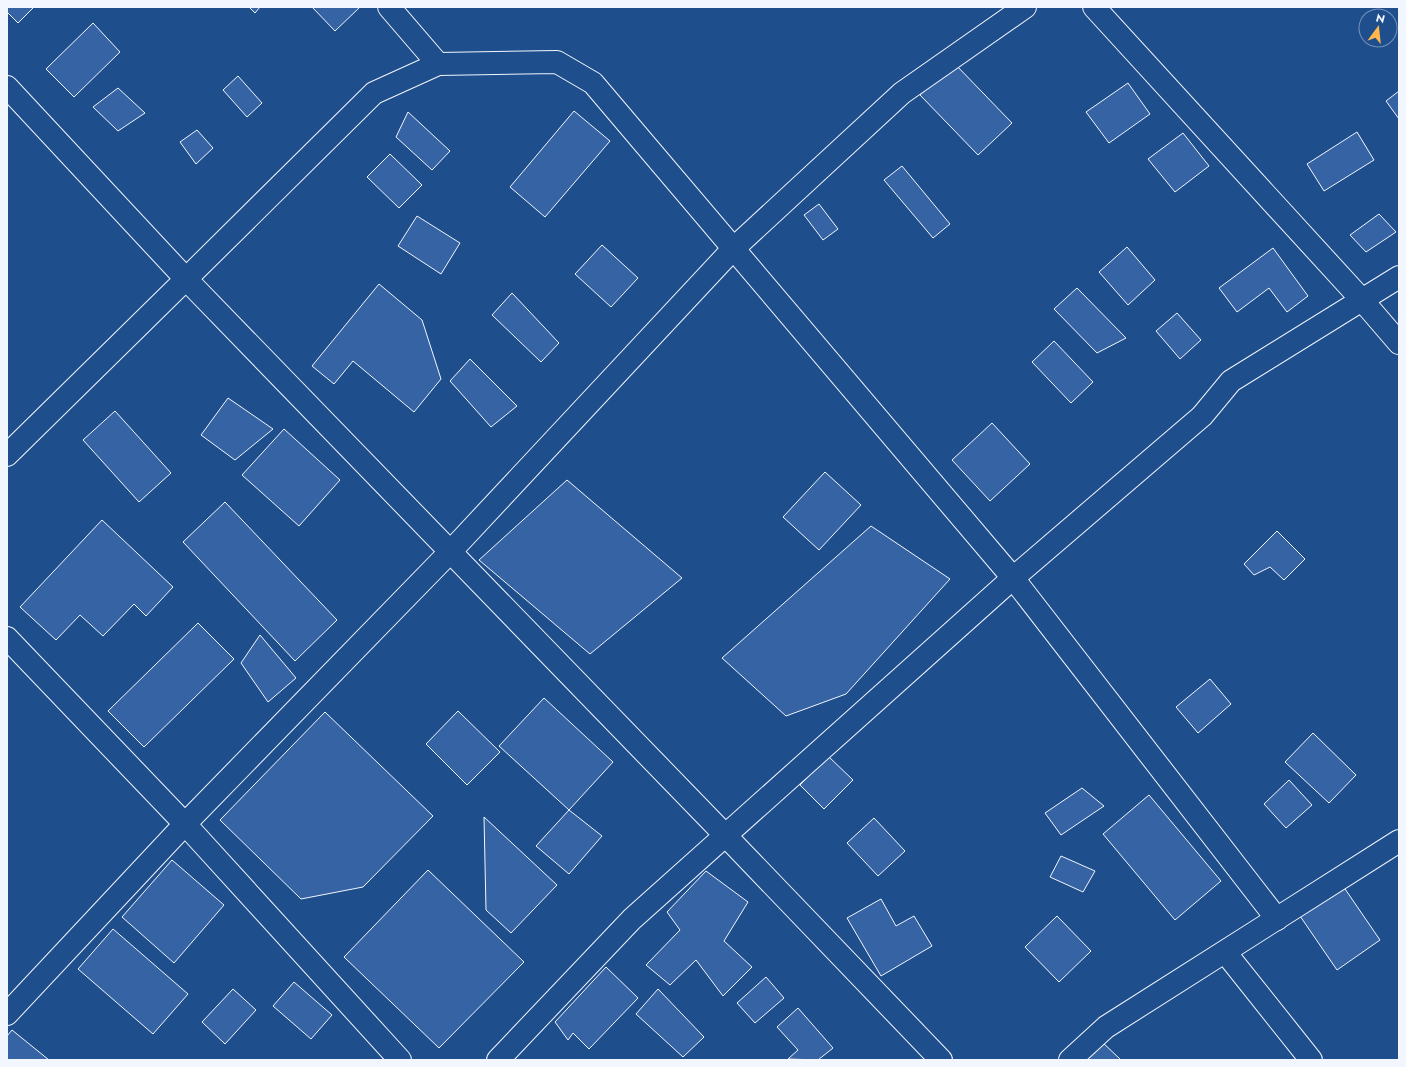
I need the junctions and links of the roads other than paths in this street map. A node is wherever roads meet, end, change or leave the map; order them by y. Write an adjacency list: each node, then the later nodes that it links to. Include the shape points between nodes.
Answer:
1 (389, 7): 4 (street)
2 (1024, 7): 6 (street, via 902,93)
3 (1094, 7): 9 (street)
4 (438, 64): 6 (street, via 557,62 593,83); 8 (street, via 374,93)
5 (7, 87): 8 (street)
6 (733, 249): 12 (street); 13 (street)
7 (1399, 277): 9 (street)
8 (186, 279): 11 (street); 12 (street)
9 (1362, 300): 10 (street); 13 (street, via 1231,381 1202,416)
10 (1399, 343)
11 (7, 455)
12 (451, 551): 15 (street); 16 (street)
13 (1013, 578): 16 (street); 18 (street)
14 (7, 638): 15 (street)
15 (184, 824): 20 (street); 21 (street)
16 (726, 836): 22 (street, via 632,920); 23 (street)
17 (1399, 841): 18 (street)
18 (1277, 919): 19 (street)
19 (1225, 952): 24 (street, via 1106,1027); 25 (street)
20 (7, 1014)
21 (400, 1060)
22 (498, 1060)
23 (941, 1060)
24 (1070, 1060)
25 (1311, 1060)

